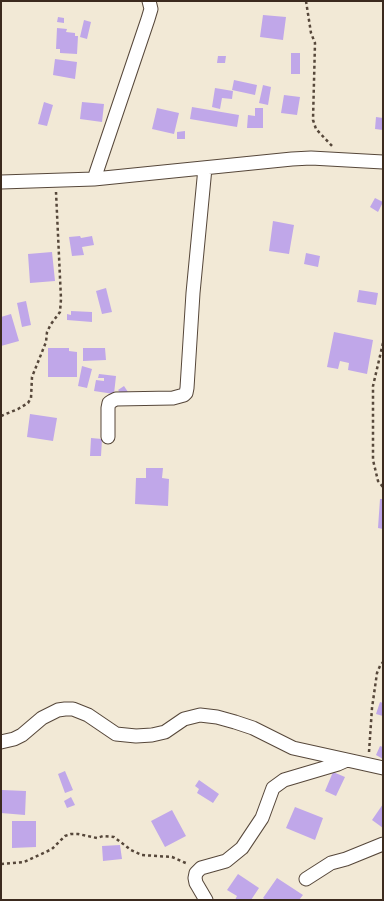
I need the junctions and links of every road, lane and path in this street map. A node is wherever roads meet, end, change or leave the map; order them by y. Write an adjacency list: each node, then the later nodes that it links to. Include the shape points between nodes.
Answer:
1 (149, 1): 6 (street, via 148,19)
2 (306, 1): 3 (path, via 315,43 313,120 316,129)
3 (346, 160): 4 (street); 5 (street, via 292,159)
4 (383, 162)
5 (205, 168): 6 (street); 11 (street, via 193,293 188,388 184,395 173,398 112,401 108,408)
6 (94, 179): 7 (street)
7 (56, 180): 8 (street); 10 (path, via 60,312 47,332 46,342 32,377 31,398 28,404)
8 (1, 182)
9 (383, 343): 12 (path, via 373,386 373,453 378,481)
10 (1, 416)
11 (108, 437)
12 (383, 487)
13 (383, 662): 16 (path, via 377,673)
14 (1, 742): 15 (street, via 22,735 42,718 65,709 88,715 116,734 136,736 165,732 184,719 200,715 217,717 253,728 293,748)
15 (347, 760): 16 (street); 20 (street, via 278,784 273,788 262,818 242,848 226,861)
16 (368, 764): 17 (street)
17 (383, 768)
18 (383, 844): 21 (street, via 331,863)
19 (1, 864): 20 (path, via 24,862 52,849 66,836 78,834 97,838 114,837 142,855 172,857)
20 (201, 868): 22 (street, via 195,878)
21 (306, 879)
22 (206, 900)

